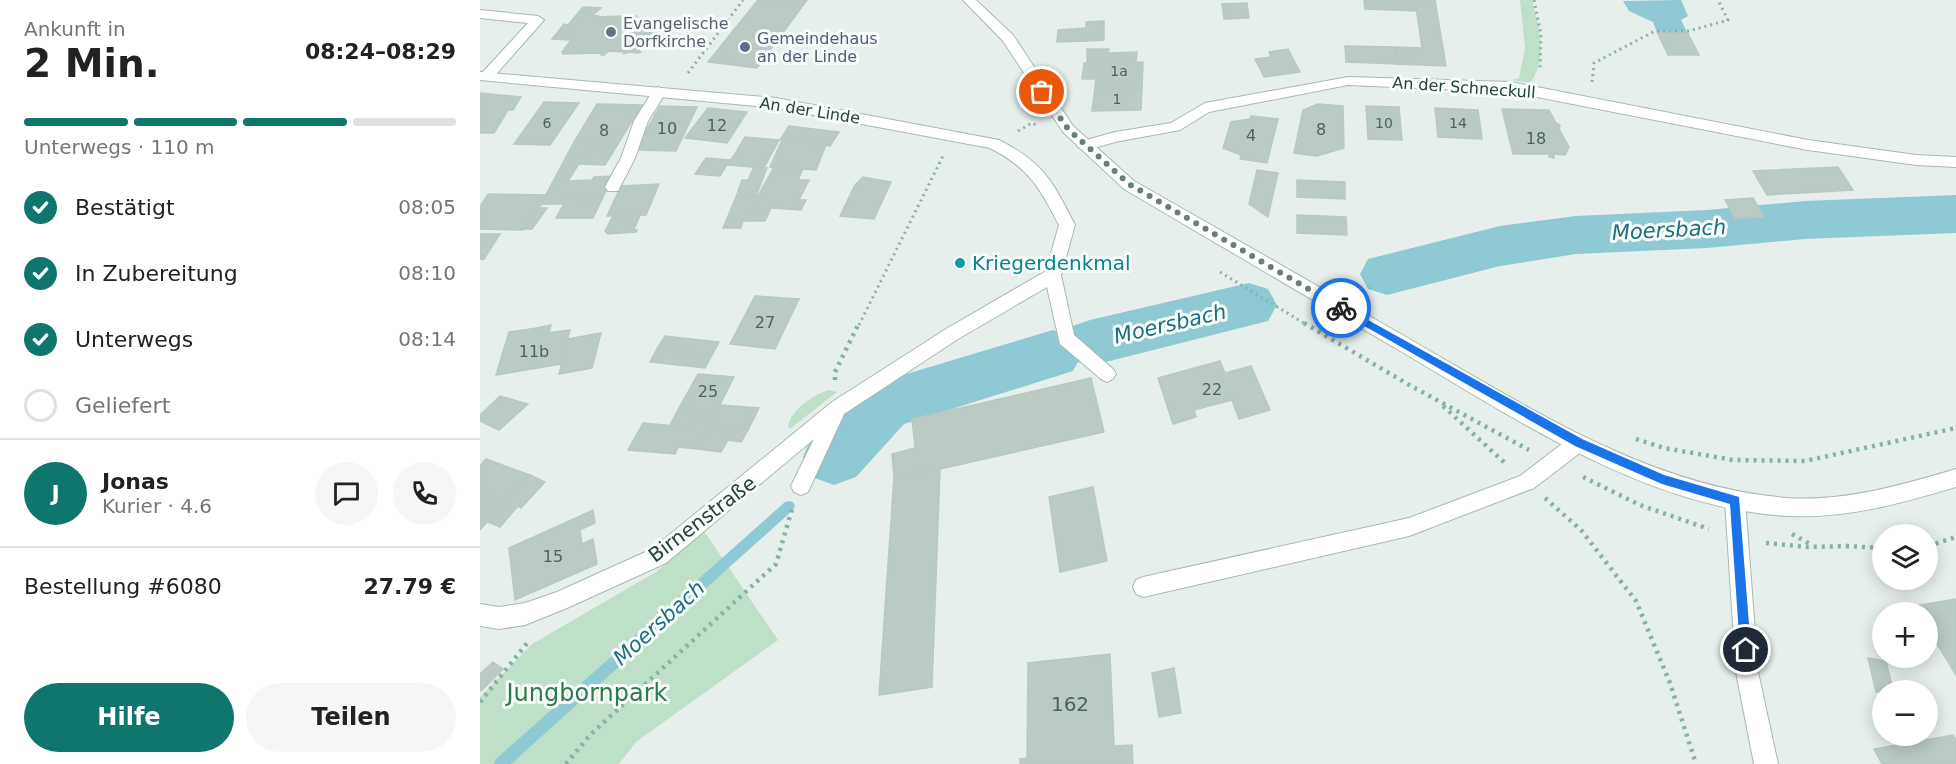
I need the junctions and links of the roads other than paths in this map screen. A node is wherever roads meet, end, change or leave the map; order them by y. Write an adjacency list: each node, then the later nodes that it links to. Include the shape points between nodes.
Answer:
1 (969, 0): 5 (street, via 1008,38 1068,129)
2 (480, 14): 3 (street, via 538,20)
3 (483, 77): 4 (street, An der Linde)
4 (666, 92): 7 (street, via 641,121); 8 (street, An der Linde, via 776,103 994,144 1019,156 1041,176 1067,225)
5 (1084, 146): 6 (street, An der Schneckull, via 1175,127 1205,108 1348,81 1511,87 1808,145); 11 (street, via 1129,184)
6 (1956, 162)
7 (613, 187)
8 (1053, 275): 9 (street, via 1066,339); 10 (street, Birnenstraße)
9 (1107, 374)
10 (838, 408): 13 (street); 16 (street, Birnenstraße, via 659,556 525,614 499,618)
11 (1578, 443): 14 (street, via 1662,480); 15 (street, via 1527,482 1409,527)
12 (1956, 478): 14 (street, via 1900,495 1842,505 1788,507)
13 (801, 486)
14 (1735, 500): 17 (street, via 1747,672)
15 (1143, 587)
16 (480, 615)
17 (1766, 764)

